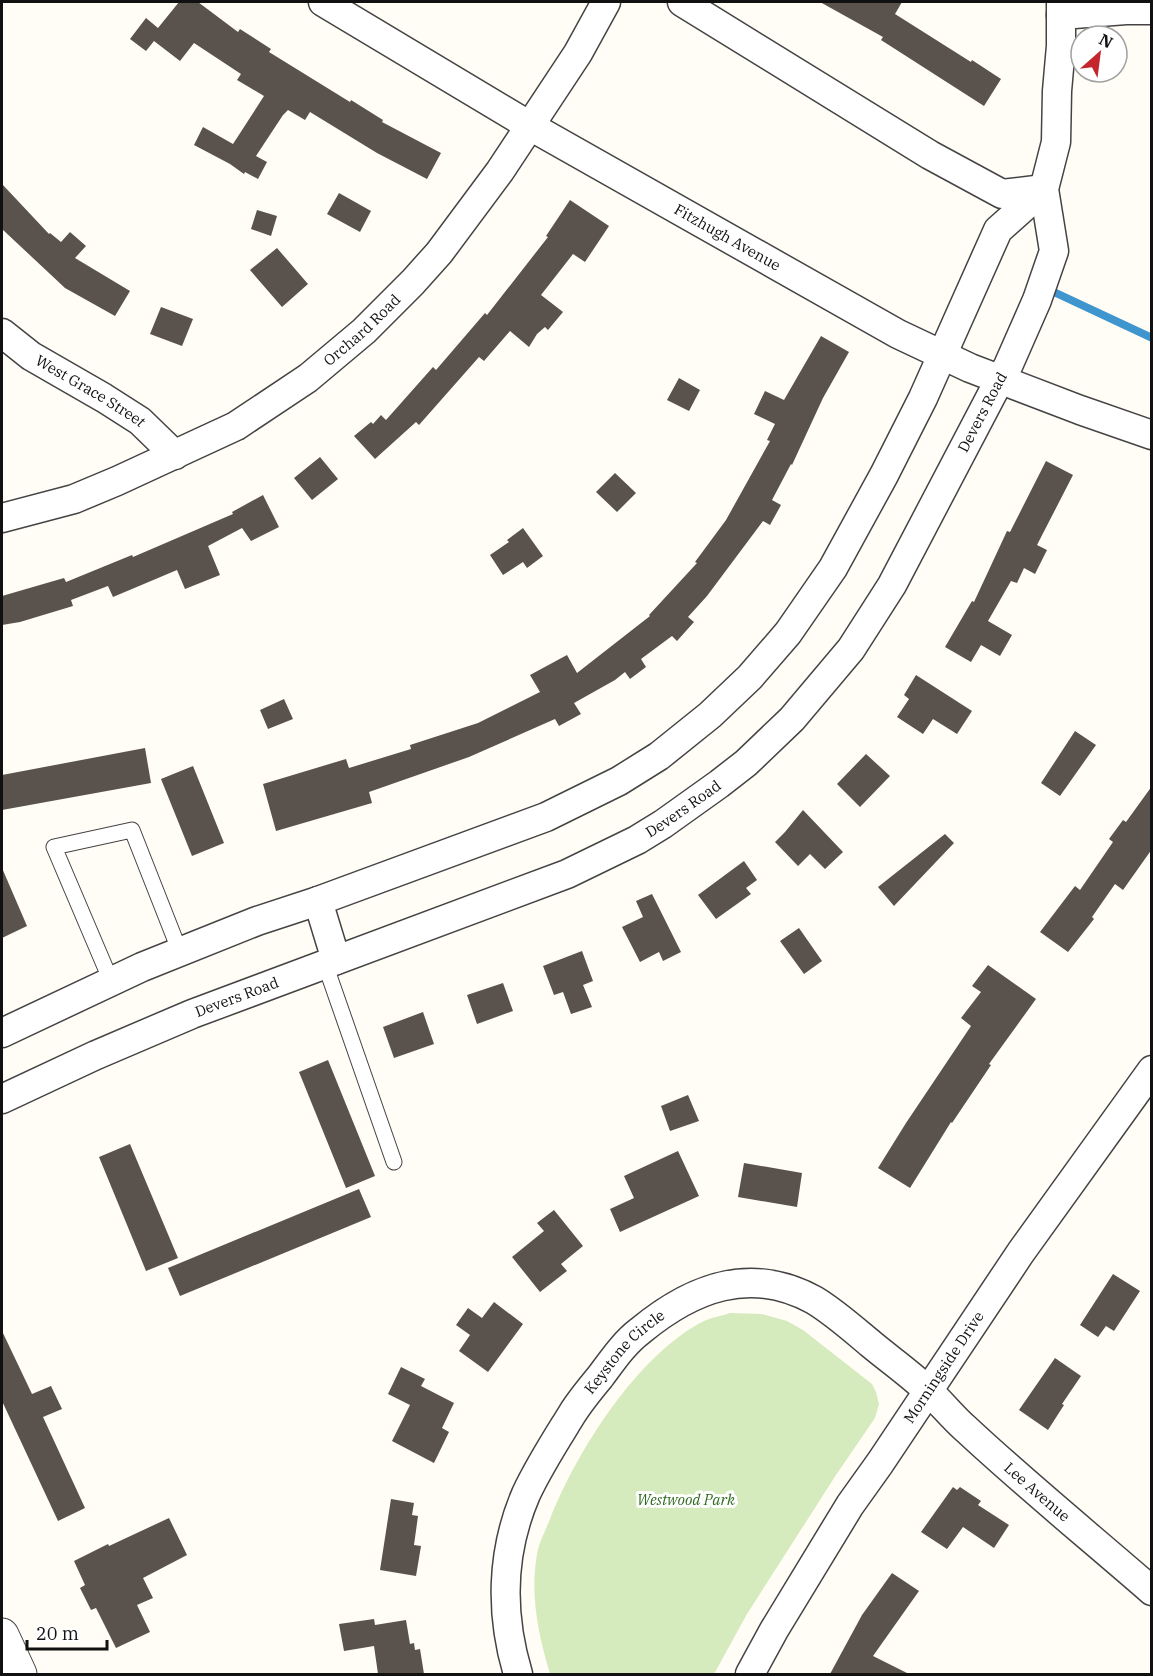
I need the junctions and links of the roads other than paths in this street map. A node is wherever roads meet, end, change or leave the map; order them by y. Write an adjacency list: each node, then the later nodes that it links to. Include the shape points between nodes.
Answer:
1 (323, 2): 6 (street, Fitzhugh Avenue)
2 (606, 2): 6 (street, Orchard Road)
3 (682, 2): 7 (street, via 930,155 1002,194)
4 (1061, 8): 5 (street); 7 (street, Devers Road, via 1056,142)
5 (1152, 10)
6 (530, 126): 9 (street, Fitzhugh Avenue, via 898,334); 12 (street, Orchard Road, via 439,253 364,331 308,378 236,426)
7 (1044, 189): 9 (street, via 998,230); 10 (street, Devers Road, via 1054,251)
8 (2, 333): 12 (street, West Grace Street, via 31,356 140,421)
9 (942, 355): 10 (street, Fitzhugh Avenue); 14 (street, via 833,568 788,633 710,715 659,756 619,781 546,817)
10 (1000, 380): 11 (street, Fitzhugh Avenue); 16 (street, Devers Road, via 892,585 851,649 792,719 746,763 663,824 587,864)
11 (1152, 435)
12 (175, 455): 13 (street, Orchard Road, via 74,499)
13 (2, 518)
14 (318, 901): 15 (street); 16 (street)
15 (180, 952): 17 (street); 17 (lane, via 132,830 54,847)
16 (330, 962): 20 (street, Devers Road, via 192,1014); 21 (lane)
17 (111, 981): 18 (street)
18 (2, 1033)
19 (1152, 1070): 22 (street, Morningside Drive)
20 (2, 1099)
21 (394, 1162)
22 (928, 1390): 23 (street, Lee Avenue, via 964,1428); 26 (street, Keystone Circle, via 839,1317 789,1289 756,1283 722,1285 681,1301 638,1332 622,1349 578,1405 526,1495 507,1559 505,1590 508,1631); 27 (street, Morningside Drive, via 849,1505)
23 (1152, 1591)
24 (2, 1635): 25 (street)
25 (20, 1674)
26 (518, 1674)
27 (750, 1674)

